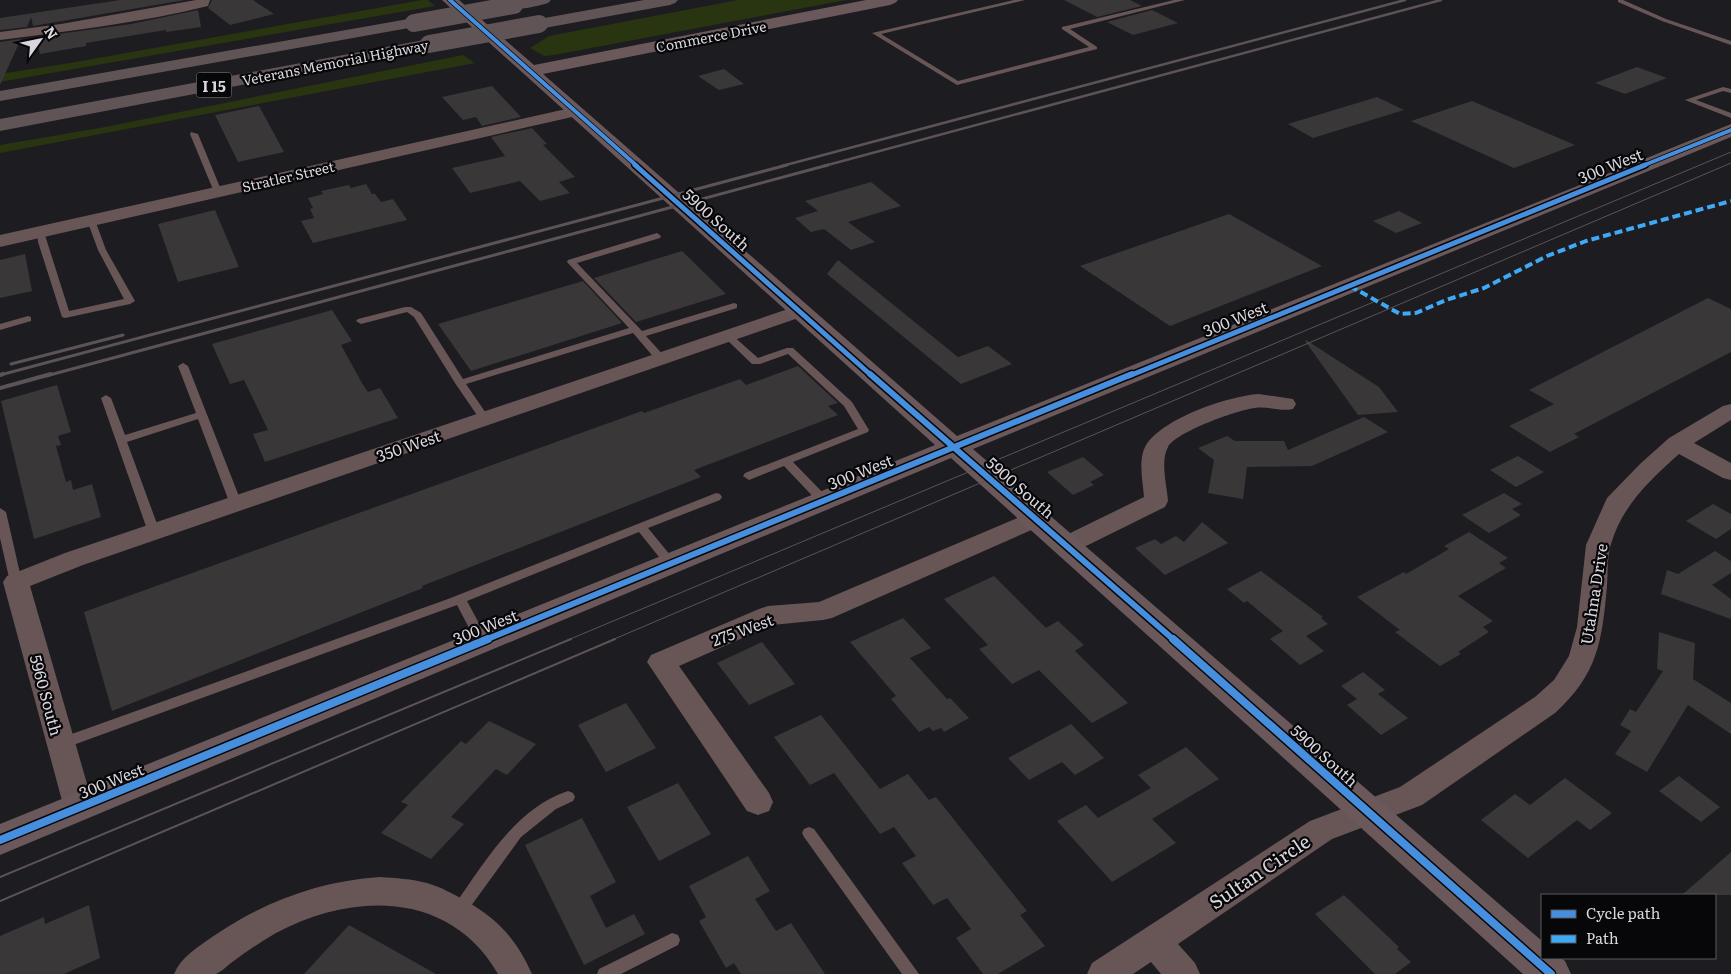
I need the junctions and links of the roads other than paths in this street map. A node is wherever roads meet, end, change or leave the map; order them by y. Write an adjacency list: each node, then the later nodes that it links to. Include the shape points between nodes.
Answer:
1 (450, 0): 11 (street, 5900 South)
2 (542, 0): 13 (highway, Veterans Memorial Highway / I 15, bridge)
3 (670, 0): 16 (highway, Veterans Memorial Highway / I 15, bridge)
4 (890, 0): 11 (street, Commerce Drive)
5 (1022, 0): 6 (lane, via 875,33 957,83 1095,48 1064,28)
6 (1182, 0)
7 (1620, 1): 10 (lane)
8 (203, 2): 9 (street)
9 (0, 36)
10 (1731, 43)
11 (531, 71): 14 (street, 5900 South)
12 (1731, 91): 15 (lane, via 1723,88 1689,100)
13 (0, 96)
14 (575, 112): 19 (street, Stratler Street); 25 (street, 5900 South)
15 (1731, 116)
16 (0, 125)
17 (1731, 130): 41 (street, 300 West)
18 (194, 134): 19 (lane)
19 (218, 192): 20 (street, Stratler Street)
20 (91, 220): 21 (street, Stratler Street); 21 (lane, via 102,250 130,301 65,315)
21 (40, 232): 23 (street, Stratler Street)
22 (657, 236): 29 (lane, via 571,262)
23 (0, 241)
24 (734, 306): 29 (lane)
25 (800, 311): 30 (street, 350 West); 41 (street, 5900 South)
26 (28, 319): 28 (lane)
27 (361, 321): 33 (lane, via 408,309 418,315)
28 (0, 327)
29 (638, 332): 31 (lane); 33 (lane)
30 (728, 336): 31 (street, 350 West); 42 (lane, via 756,362 790,350 848,404 864,430)
31 (661, 359): 38 (street, 350 West)
32 (182, 366): 37 (lane)
33 (460, 383): 38 (lane)
34 (106, 398): 39 (lane)
35 (1285, 404): 52 (street, via 1258,401 1232,405 1172,431 1160,439 1155,448 1156,501)
36 (1731, 411): 40 (street, Utahna Drive)
37 (201, 415): 39 (lane); 47 (lane)
38 (485, 419): 47 (street, 350 West)
39 (121, 440): 51 (lane)
40 (1677, 444): 43 (street); 61 (street, Utahna Drive, via 1648,469 1616,504 1598,546 1590,628 1582,657 1564,688 1537,711 1411,796)
41 (954, 447): 46 (street, 300 West); 49 (street, 5900 South)
42 (786, 460): 44 (lane); 46 (lane)
43 (1731, 473)
44 (749, 476)
45 (716, 498): 50 (lane)
46 (824, 501): 53 (street, 300 West)
47 (236, 504): 51 (street, 350 West)
48 (0, 512): 54 (lane)
49 (1036, 518): 52 (street, 5900 South); 59 (street, 275 West, via 823,611 768,616 662,662)
50 (641, 527): 53 (lane); 55 (lane)
51 (154, 532): 54 (street, 350 West)
52 (1067, 545): 61 (street, 5900 South)
53 (671, 564): 56 (street, 300 West)
54 (16, 582): 57 (street, 5960 South)
55 (460, 599): 56 (lane); 57 (lane)
56 (483, 642): 60 (street, 300 West)
57 (60, 744): 60 (street, 5960 South)
58 (568, 797): 64 (lane, via 551,805 516,832)
59 (758, 802)
60 (79, 808): 63 (street, 300 West)
61 (1368, 812): 66 (street, Sultan Circle, via 1321,830); 73 (street, 5900 South)
62 (809, 833): 70 (lane)
63 (0, 840)
64 (457, 913): 67 (street, via 432,899 401,892 346,894 315,902 248,931); 68 (street, via 488,934)
65 (672, 940): 69 (lane)
66 (1154, 941): 71 (street, Sultan Circle); 72 (street)
67 (191, 974)
68 (515, 974)
69 (605, 974)
70 (911, 974)
71 (1104, 974)
72 (1182, 974)
73 (1551, 974)

